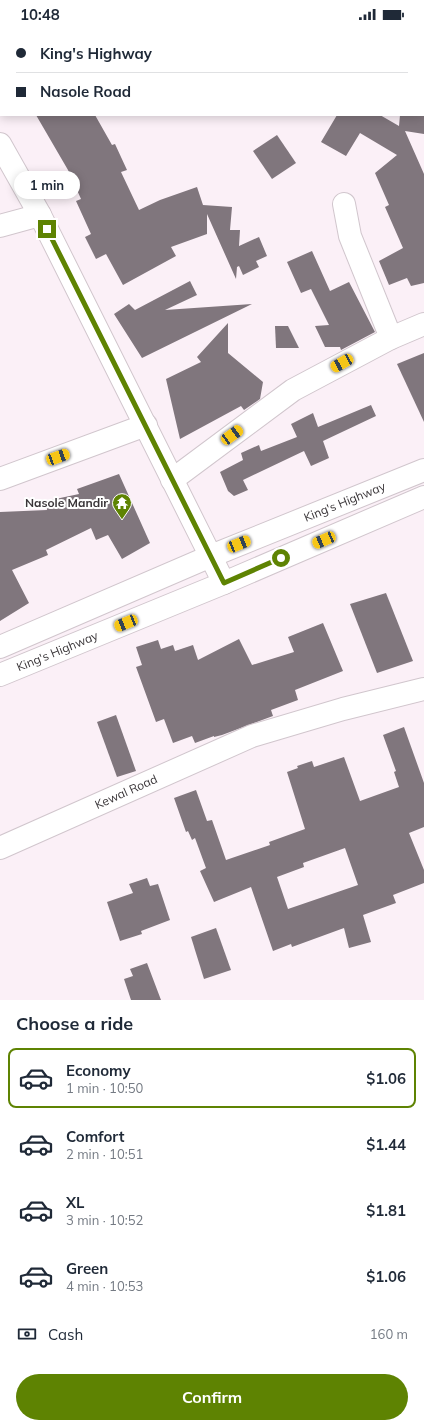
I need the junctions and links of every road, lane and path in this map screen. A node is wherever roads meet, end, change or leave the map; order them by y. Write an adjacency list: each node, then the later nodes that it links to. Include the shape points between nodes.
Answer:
1 (0, 144): 3 (main road)
2 (344, 204): 6 (main road, via 350,236)
3 (40, 215): 4 (main road); 7 (main road)
4 (0, 226)
5 (424, 324): 6 (main road)
6 (391, 338): 10 (main road, via 293,390)
7 (146, 425): 9 (main road); 10 (main road)
8 (424, 470): 12 (main road, King's Highway)
9 (0, 479)
10 (172, 480): 12 (main road)
11 (424, 497): 13 (main road, King's Highway)
12 (211, 556): 13 (main road); 14 (main road, King's Highway)
13 (224, 583): 15 (main road, King's Highway)
14 (0, 647)
15 (0, 675)
16 (424, 689): 17 (main road, Kewal Road, via 342,709 252,736)
17 (0, 848)

